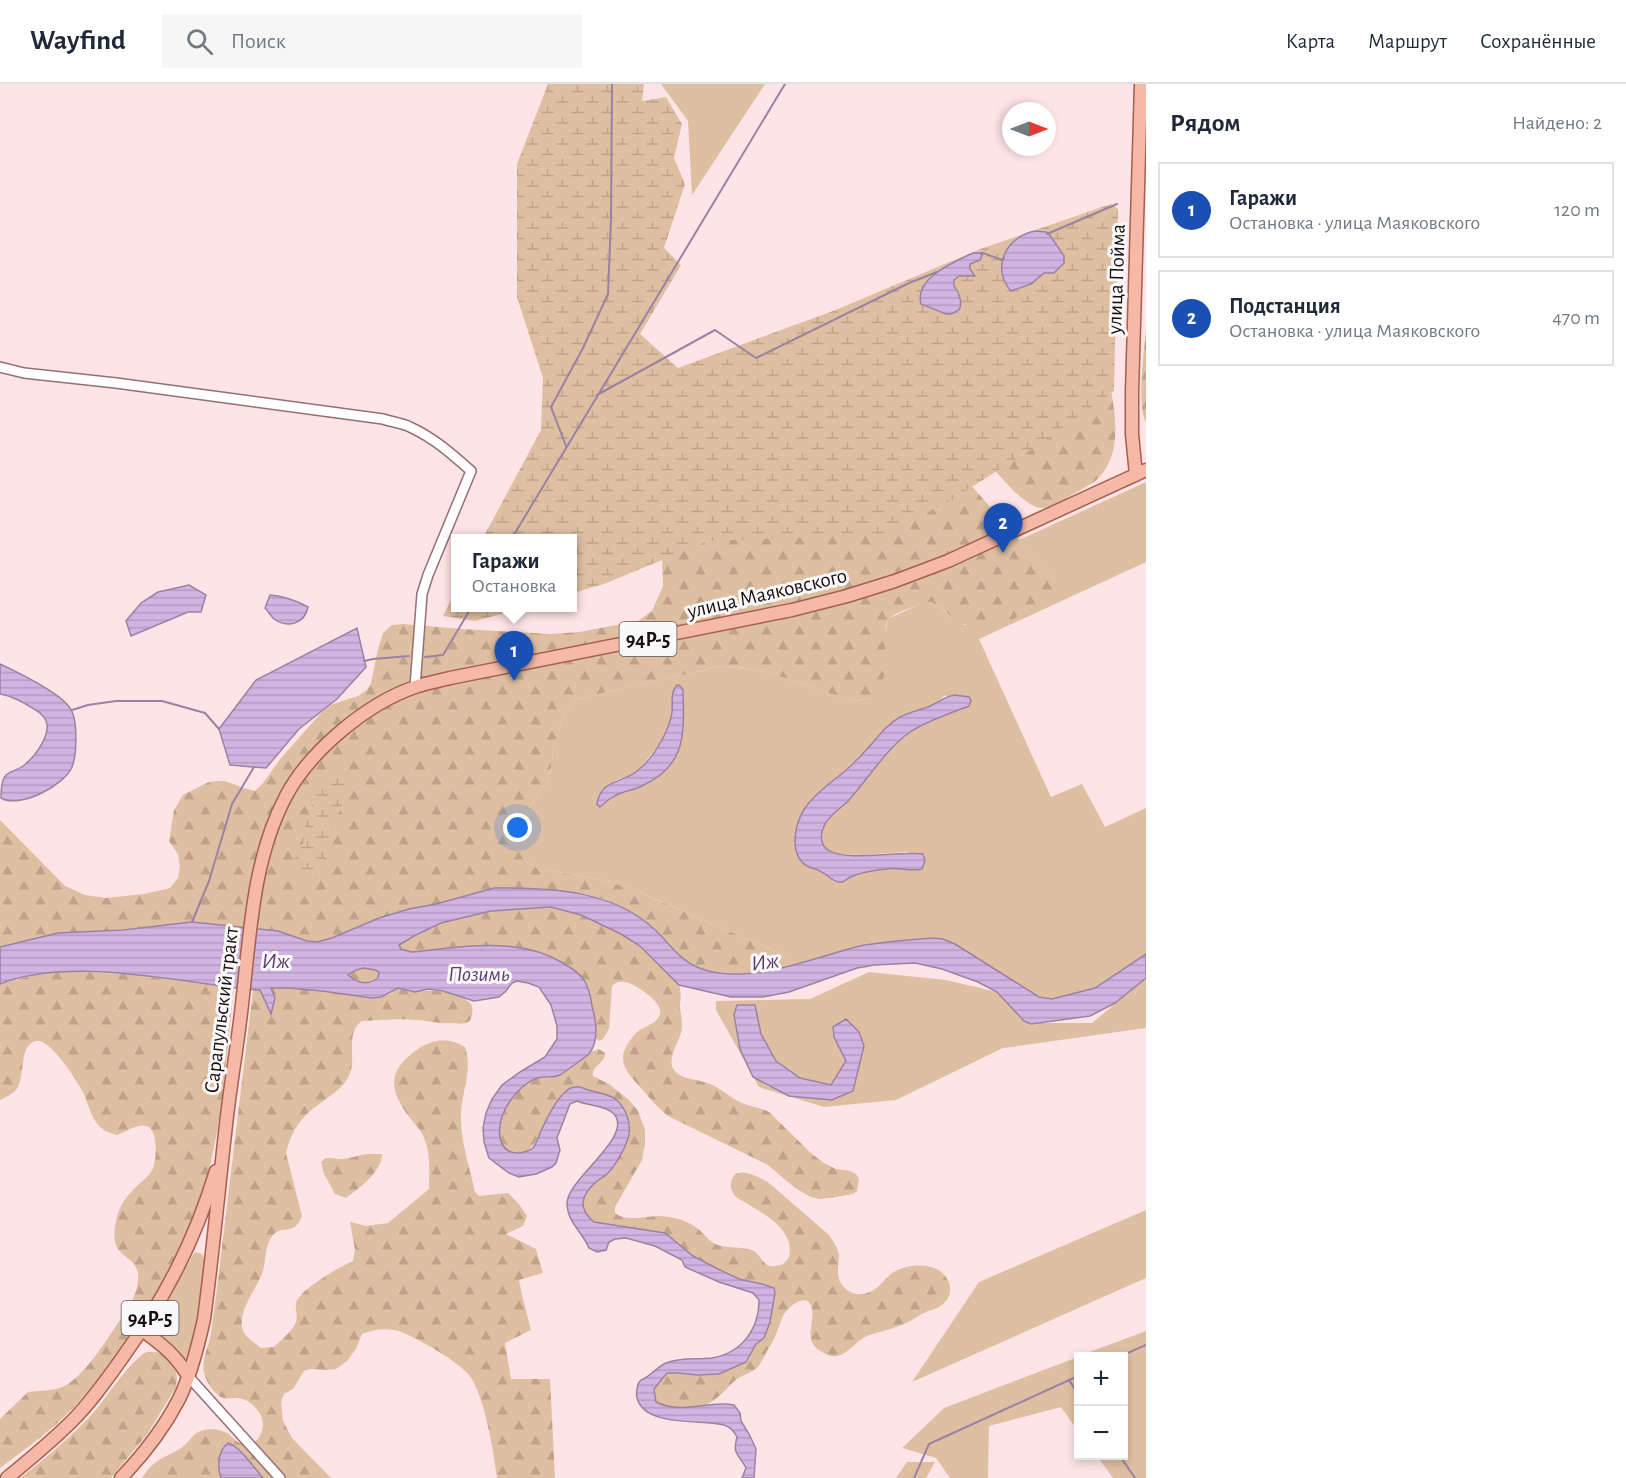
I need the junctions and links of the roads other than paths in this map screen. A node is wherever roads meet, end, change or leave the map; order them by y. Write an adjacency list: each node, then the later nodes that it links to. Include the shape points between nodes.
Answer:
1 (1141, 84): 3 (main road, улица Пойма, via 1132,392 1132,434)
2 (0, 367): 4 (street, via 383,419 409,426 452,454 471,471 422,594)
3 (1141, 472): 4 (main road, улица Маяковского / 94Р-5, via 948,561 847,596)
4 (415, 687): 5 (main road, улица Маяковского / 94Р-5, via 346,726 305,768 273,823)
5 (253, 908): 6 (main road, Сарапульский тракт / 94Р-5)
6 (227, 1117): 7 (main road, Сарапульский тракт / 94Р-5, via 217,1168 198,1225 169,1287); 8 (main road, Сарапульский тракт / 94Р-5, via 204,1319)
7 (142, 1330): 8 (main road, via 171,1352); 9 (main road, Сарапульский тракт / 94Р-5, via 73,1420)
8 (188, 1376): 10 (main road, Сарапульский тракт / 94Р-5, via 159,1431); 11 (street)
9 (7, 1478)
10 (121, 1478)
11 (280, 1478)

